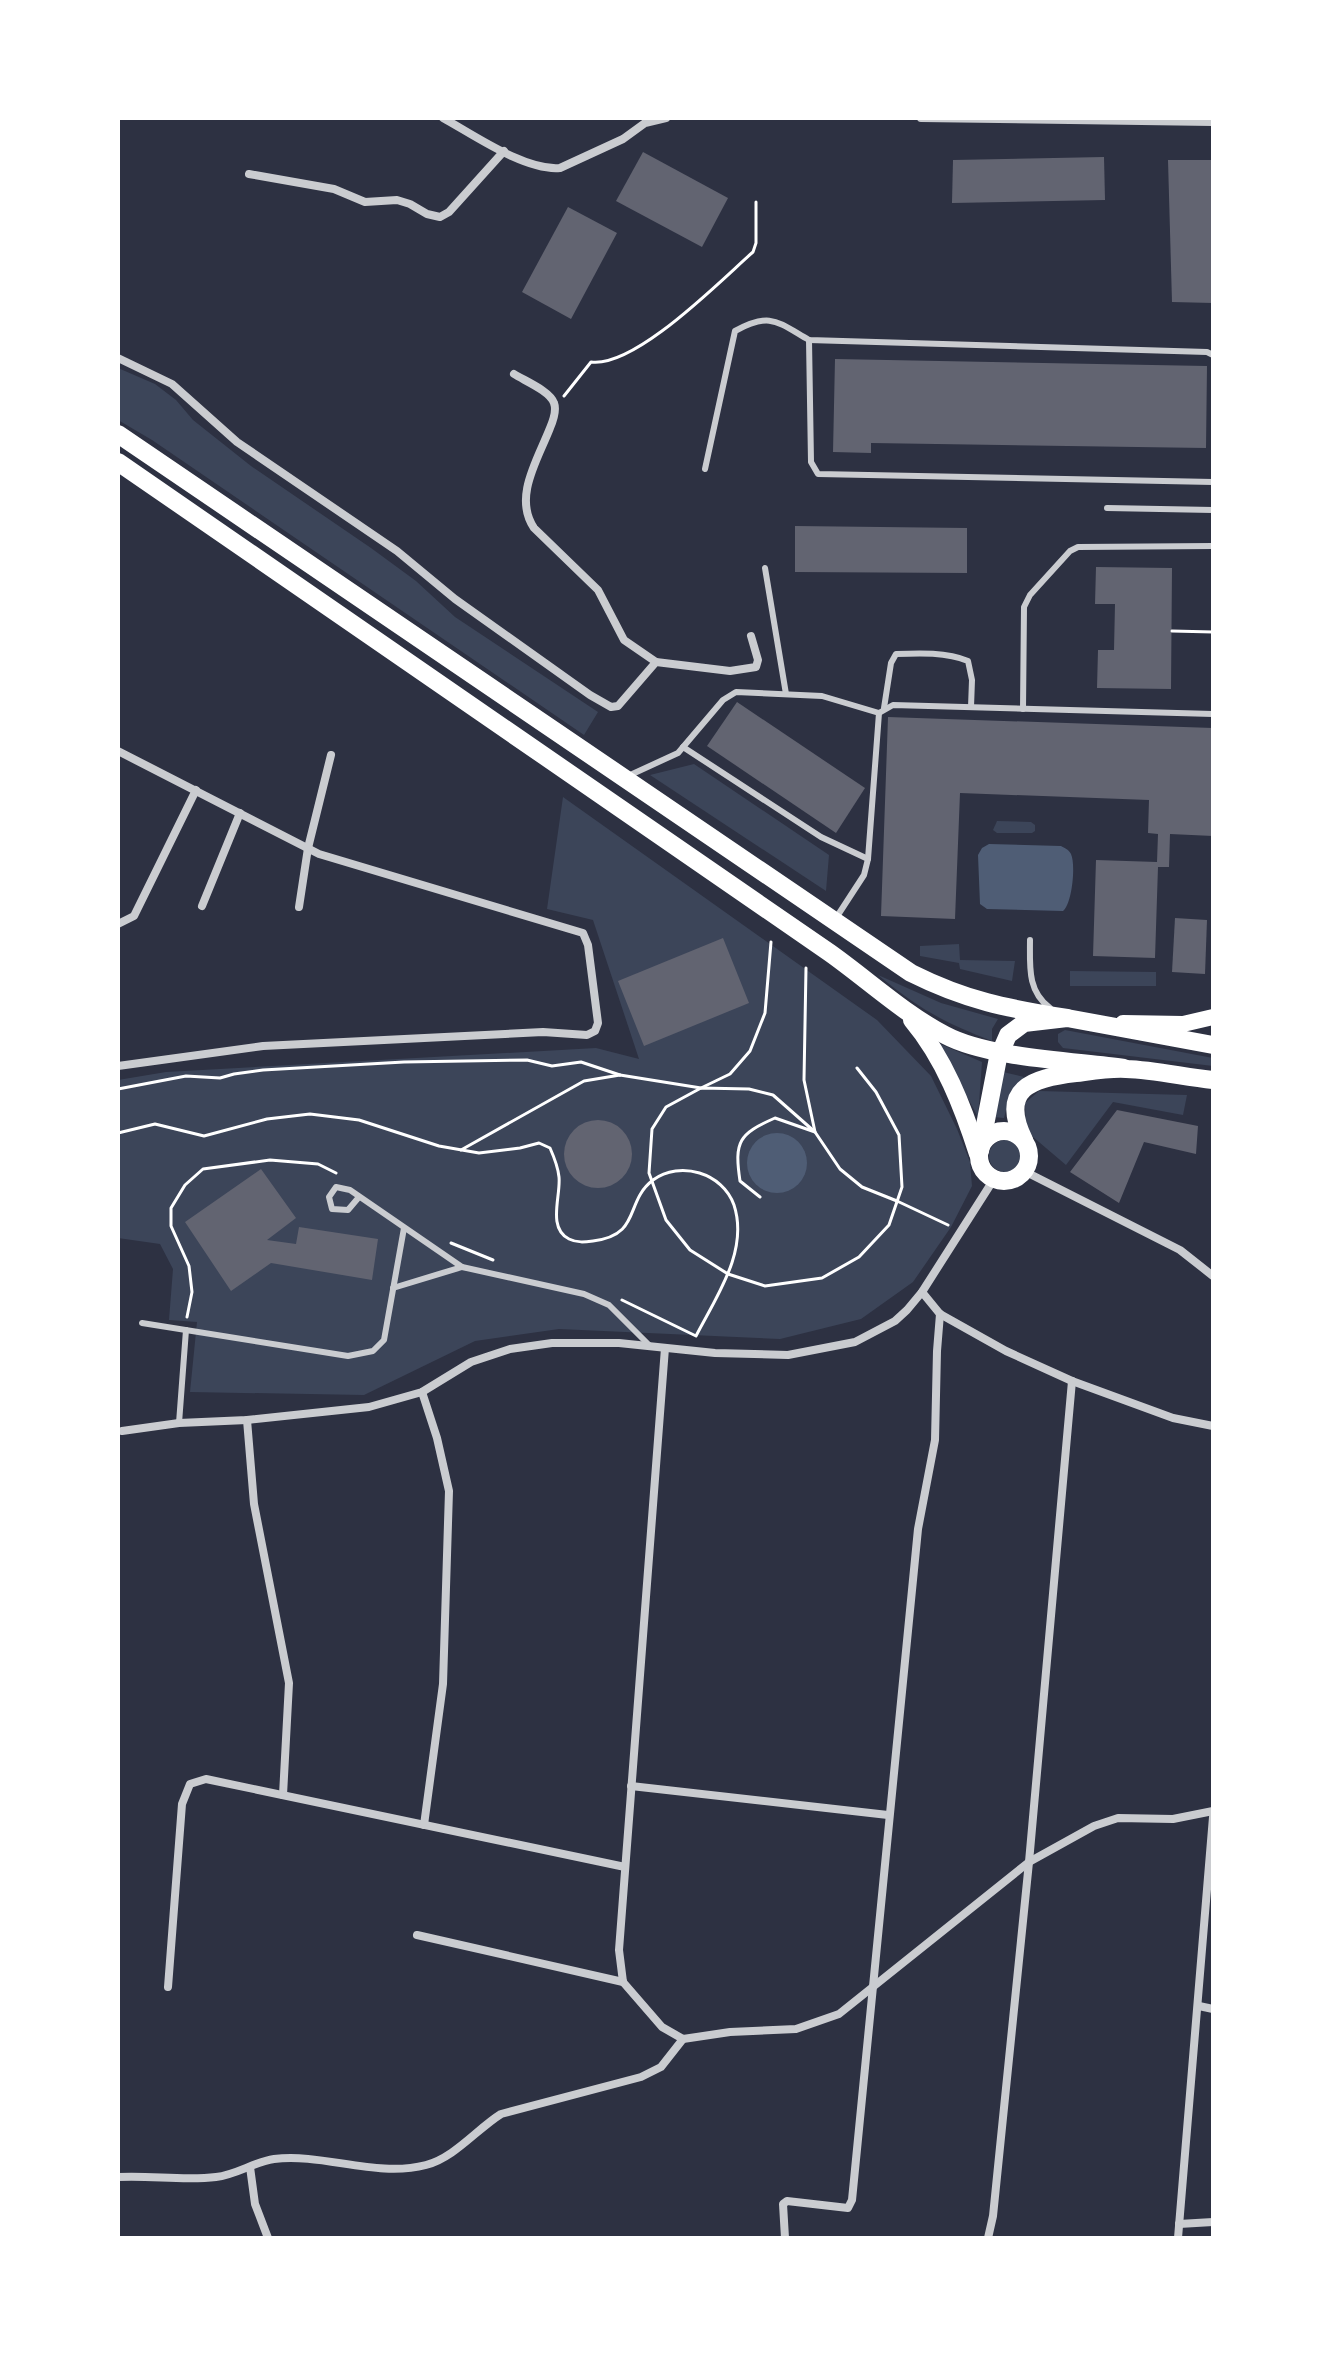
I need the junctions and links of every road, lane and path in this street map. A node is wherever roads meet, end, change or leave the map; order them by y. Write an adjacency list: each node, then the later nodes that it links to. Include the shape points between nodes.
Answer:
1 (443, 118): 7 (street)
2 (635, 118): 6 (lane)
3 (666, 118): 6 (street)
4 (921, 118): 5 (street)
5 (1213, 122)
6 (645, 123): 7 (street, via 560,168 539,167)
7 (504, 151): 8 (street, via 440,217 397,200 365,202 334,189)
8 (249, 174)
9 (756, 202): 14 (path, via 753,252 654,337 621,356 591,362)
10 (809, 340): 11 (lane); 17 (lane, via 777,321 757,319 735,331); 18 (lane, via 811,462 818,474)
11 (1213, 355)
12 (118, 358): 26 (street, via 172,384 237,442 611,707 618,706)
13 (514, 374): 14 (street)
14 (554, 403): 26 (street, via 554,417 524,502 526,516 598,590 624,640)
15 (118, 434): 35 (main road)
16 (118, 462): 47 (main road)
17 (705, 469)
18 (1213, 482)
19 (1107, 508): 20 (lane)
20 (1213, 510)
21 (1213, 546): 29 (lane, via 1070,551 1024,607)
22 (765, 568): 27 (lane)
23 (1172, 631): 24 (path)
24 (1213, 632)
25 (751, 636): 26 (street, via 756,667 730,671)
26 (656, 662)
27 (786, 694): 30 (lane); 32 (lane, via 736,692)
28 (971, 707): 29 (lane); 30 (lane, via 893,705); 30 (lane, via 968,661 896,654)
29 (1023, 709): 31 (lane)
30 (882, 710): 39 (lane)
31 (1213, 714)
32 (683, 747): 35 (lane); 39 (lane, via 821,837)
33 (118, 751): 36 (street)
34 (331, 755): 38 (street)
35 (625, 778): 42 (main road)
36 (196, 790): 37 (street); 43 (street, via 134,916)
37 (240, 813): 38 (street); 40 (street)
38 (308, 848): 41 (street); 53 (street, via 583,933 595,1031 263,1046)
39 (868, 859): 42 (lane)
40 (202, 906)
41 (299, 907)
42 (834, 921): 49 (main road, via 911,973 958,995)
43 (118, 924)
44 (1030, 940): 49 (lane, via 1030,973 1038,998)
45 (771, 942): 58 (path, via 765,1013 750,1051 730,1074)
46 (806, 968): 60 (path, via 804,1080)
47 (896, 1003): 52 (main road, via 946,1036); 64 (main road, via 941,1065)
48 (1213, 1017): 50 (main road, via 1183,1024)
49 (1067, 1018): 50 (main road); 52 (main road, via 1024,1023 1008,1035)
50 (1088, 1022): 51 (main road)
51 (1213, 1045)
52 (1000, 1051): 55 (main road); 64 (main road)
53 (118, 1066)
54 (857, 1068): 71 (path, via 899,1135 902,1187)
55 (1124, 1068): 57 (main road); 62 (main road, via 1057,1075 1027,1086 1015,1103 1016,1125)
56 (620, 1075): 58 (path); 59 (path, via 581,1062 404,1062 263,1070 220,1078 186,1076); 63 (path, via 584,1081)
57 (1213, 1080)
58 (701, 1088): 60 (path, via 773,1095); 68 (path, via 666,1107 652,1129)
59 (118, 1089)
60 (815, 1132): 70 (path, via 775,1118 749,1130 741,1141 738,1170 740,1181); 71 (path, via 840,1169 862,1187)
61 (118, 1133): 63 (path, via 155,1124 204,1136 310,1114 359,1120)
62 (1024, 1140): 64 (main road, via 999,1132 989,1136); 65 (main road, via 1030,1156)
63 (461, 1150): 68 (path, via 479,1153 539,1143 550,1148 559,1176 557,1226 567,1238 581,1242 613,1238 630,1222)
64 (980, 1156): 67 (main road, via 985,1172)
65 (1024, 1171): 67 (main road, via 1010,1181); 78 (street, via 1180,1250)
66 (346, 1178): 83 (path, via 318,1164 270,1160 203,1169 185,1185 171,1208 171,1226 189,1266)
67 (994, 1179): 73 (street)
68 (652, 1181): 77 (path, via 666,1220 690,1250); 77 (path, via 672,1171 703,1173 721,1184 738,1225)
69 (359, 1197): 69 (lane, via 336,1187 329,1197 332,1209 339,1210 348,1210); 72 (lane)
70 (760, 1197)
71 (897, 1201): 73 (path); 77 (path, via 889,1225 859,1257 822,1278 765,1286)
72 (404, 1228): 76 (lane); 79 (lane)
73 (960, 1232): 80 (street)
74 (439, 1238): 75 (path)
75 (496, 1261)
76 (462, 1267): 79 (lane); 86 (lane, via 584,1294 609,1305)
77 (728, 1274): 81 (path, via 696,1336)
78 (1213, 1276)
79 (393, 1288): 85 (lane, via 384,1340 361,1355)
80 (922, 1292): 82 (street); 87 (street, via 895,1321 855,1342 825,1350 788,1355)
81 (610, 1294)
82 (940, 1314): 88 (street); 97 (street, via 935,1440 918,1529)
83 (187, 1321)
84 (142, 1323): 85 (lane)
85 (186, 1330): 91 (lane)
86 (650, 1346): 87 (street); 89 (street, via 552,1343 510,1349 471,1362)
87 (665, 1348): 94 (street)
88 (1072, 1381): 92 (street, via 1173,1418); 100 (street)
89 (422, 1392): 90 (street, via 369,1407); 99 (street, via 449,1491 443,1684)
90 (247, 1420): 91 (street); 95 (street, via 254,1504 289,1683)
91 (179, 1423): 93 (street)
92 (1213, 1426)
93 (119, 1432)
94 (631, 1786): 97 (street); 101 (street)
95 (283, 1795): 99 (street); 104 (street, via 206,1779 190,1784 182,1804)
96 (1213, 1811): 100 (street, via 1173,1819 1118,1818)
97 (888, 1815): 105 (street)
98 (1213, 1817): 106 (street)
99 (424, 1825): 101 (street)
100 (1029, 1862): 105 (street); 115 (street)
101 (625, 1867): 103 (street, via 619,1950)
102 (417, 1935): 103 (street)
103 (623, 1982): 108 (street, via 662,2027)
104 (168, 1987)
105 (873, 1989): 108 (street, via 839,2014 796,2029); 114 (street, via 852,2200 848,2208 787,2201)
106 (1199, 2006): 107 (street); 112 (street)
107 (1213, 2009)
108 (683, 2039): 109 (street, via 661,2067 641,2077 501,2114 428,2165 385,2168 273,2159)
109 (250, 2167): 110 (street, via 215,2177); 113 (street, via 255,2204)
110 (118, 2177)
111 (1213, 2222): 112 (street)
112 (1179, 2224): 116 (street)
113 (268, 2238)
114 (785, 2238)
115 (988, 2238)
116 (1178, 2238)

